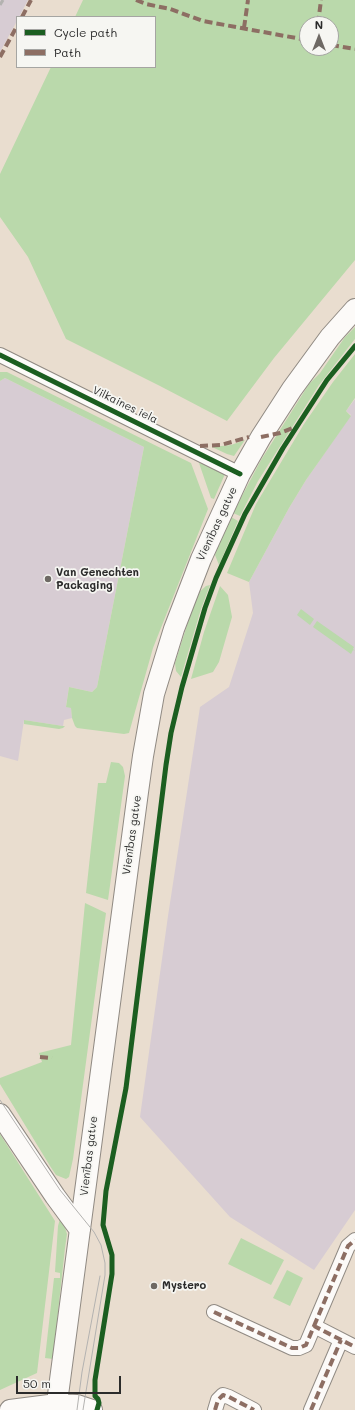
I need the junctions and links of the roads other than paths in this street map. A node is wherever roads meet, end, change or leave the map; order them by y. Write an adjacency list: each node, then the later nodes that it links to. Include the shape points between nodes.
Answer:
1 (355, 309): 3 (main road, Vienības gatve, via 330,337 292,389)
2 (0, 355): 3 (street, Vilkaines iela)
3 (240, 474): 5 (main road, Vienības gatve, via 201,559 174,629 154,694 143,756)
4 (0, 1114): 5 (main road)
5 (80, 1230): 11 (main road, Vienības gatve)
6 (355, 1240): 8 (street, via 348,1246)
7 (214, 1312): 8 (street, via 292,1348 306,1345)
8 (314, 1326): 9 (street)
9 (341, 1340): 10 (street); 16 (street)
10 (355, 1347)
11 (56, 1407): 12 (main road); 13 (main road, via 77,1405)
12 (10, 1410)
13 (92, 1410)
14 (215, 1410): 15 (street, via 222,1395 229,1396)
15 (254, 1410)
16 (311, 1410)

